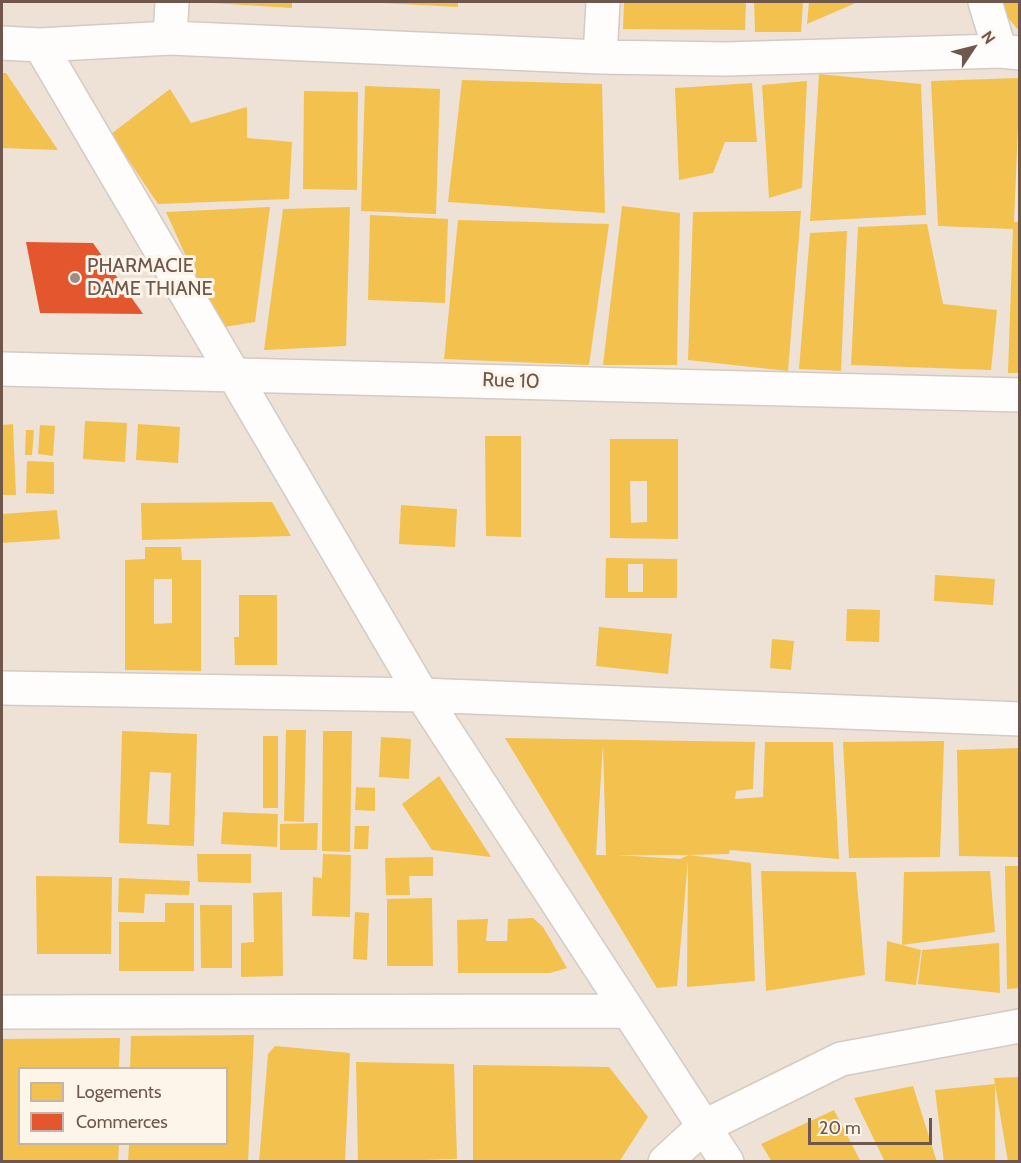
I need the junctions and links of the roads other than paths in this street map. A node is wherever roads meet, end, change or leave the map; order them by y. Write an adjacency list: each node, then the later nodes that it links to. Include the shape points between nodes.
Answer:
1 (172, 2): 4 (street)
2 (603, 2): 8 (street)
3 (985, 2): 7 (street)
4 (171, 38): 6 (street); 8 (street)
5 (2, 43): 6 (street)
6 (40, 45): 10 (street)
7 (1010, 52): 8 (street, via 726,59)
8 (600, 57)
9 (2, 369): 10 (street, Rue 10)
10 (234, 374): 11 (street, Rue 10); 13 (street)
11 (1020, 395)
12 (2, 688): 13 (street)
13 (422, 695): 14 (street); 15 (street)
14 (1020, 719)
15 (628, 1011): 16 (street); 18 (street)
16 (2, 1012)
17 (1020, 1026): 18 (street, via 841,1059)
18 (703, 1127): 19 (street); 20 (street)
19 (665, 1161)
20 (727, 1161)

